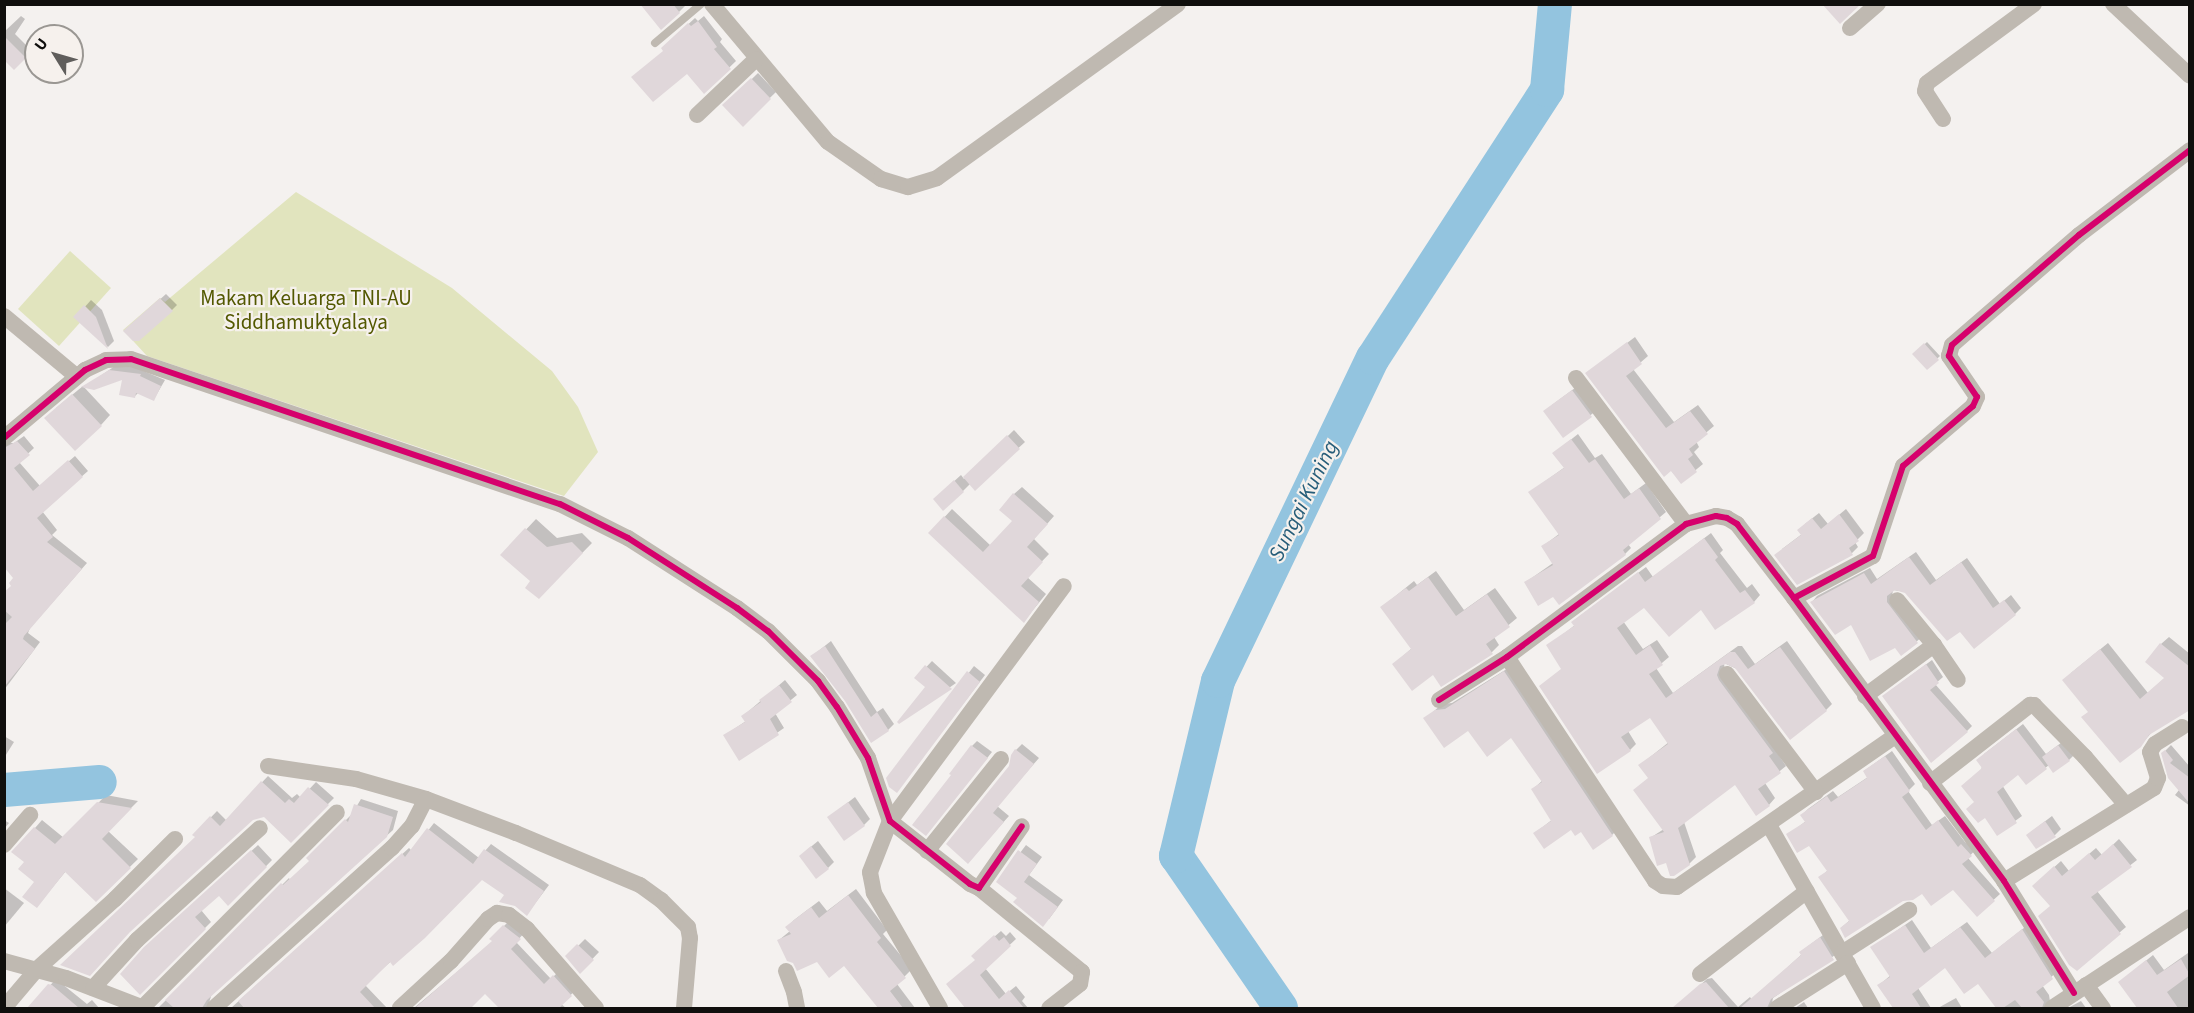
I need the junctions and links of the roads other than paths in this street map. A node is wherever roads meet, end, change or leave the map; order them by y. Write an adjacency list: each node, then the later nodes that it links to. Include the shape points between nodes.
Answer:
1 (701, 4): 8 (lane)
2 (712, 4): 9 (street)
3 (1178, 4): 9 (street, via 937,178 908,186 881,179 828,141)
4 (1878, 4): 7 (street)
5 (2034, 4): 12 (street, via 1927,83 1925,91)
6 (2113, 4): 10 (street)
7 (1850, 28)
8 (655, 43)
9 (756, 59): 11 (street)
10 (2190, 76)
11 (697, 115)
12 (1943, 119)
13 (2190, 150): 20 (street, via 2079,235 1952,345 1949,356 1976,401 1903,466 1873,556)
14 (4, 316): 15 (street)
15 (76, 376): 17 (street); 38 (street, via 106,360 142,362 592,518 737,608 768,631 818,681 868,758)
16 (1576, 378): 18 (street)
17 (4, 438)
18 (1686, 524): 20 (street, via 1716,516 1737,524); 23 (street)
19 (1064, 586): 38 (street)
20 (1794, 598): 26 (street)
21 (1897, 600): 22 (street)
22 (1934, 645): 25 (street); 26 (street)
23 (1507, 657): 27 (street); 39 (street, via 1654,881 1677,888)
24 (1726, 674): 33 (street)
25 (1958, 680)
26 (1865, 696): 29 (street)
27 (1439, 700)
28 (2182, 727): 35 (street, via 2155,744 2150,752 2158,778 2154,788)
29 (1895, 736): 32 (street); 33 (street)
30 (1001, 759): 44 (street)
31 (268, 766): 34 (street, via 356,779)
32 (1930, 783): 35 (street, via 2034,705); 45 (street)
33 (1816, 792): 39 (street)
34 (426, 800): 59 (street, via 412,826 392,848); 62 (street, via 640,885 661,900 688,927)
35 (2126, 805): 45 (street)
36 (337, 812): 58 (street)
37 (30, 815): 43 (street)
38 (890, 821): 44 (street); 64 (street, via 870,872 874,893)
39 (1769, 825): 47 (street)
40 (1022, 826): 46 (street)
41 (260, 828): 55 (street, via 137,940)
42 (176, 839): 52 (street)
43 (4, 845)
44 (927, 851): 46 (street)
45 (2004, 881): 56 (street)
46 (979, 888): 65 (street, via 1082,972 1080,984)
47 (1807, 891): 50 (street); 54 (street)
48 (1909, 910): 50 (street)
49 (2190, 917): 56 (street)
50 (1845, 958): 66 (street); 67 (street)
51 (4, 961): 52 (street)
52 (37, 969): 55 (street); 57 (street)
53 (786, 972): 63 (street)
54 (1700, 974)
55 (93, 988): 58 (street)
56 (2080, 989): 68 (street); 69 (street)
57 (4, 1008)
58 (143, 1008)
59 (214, 1008)
60 (400, 1008): 61 (street, via 497,914 510,915 526,929)
61 (596, 1008)
62 (684, 1008)
63 (797, 1008)
64 (940, 1008)
65 (1048, 1008)
66 (1777, 1008)
67 (1873, 1008)
68 (2052, 1008)
69 (2103, 1008)

